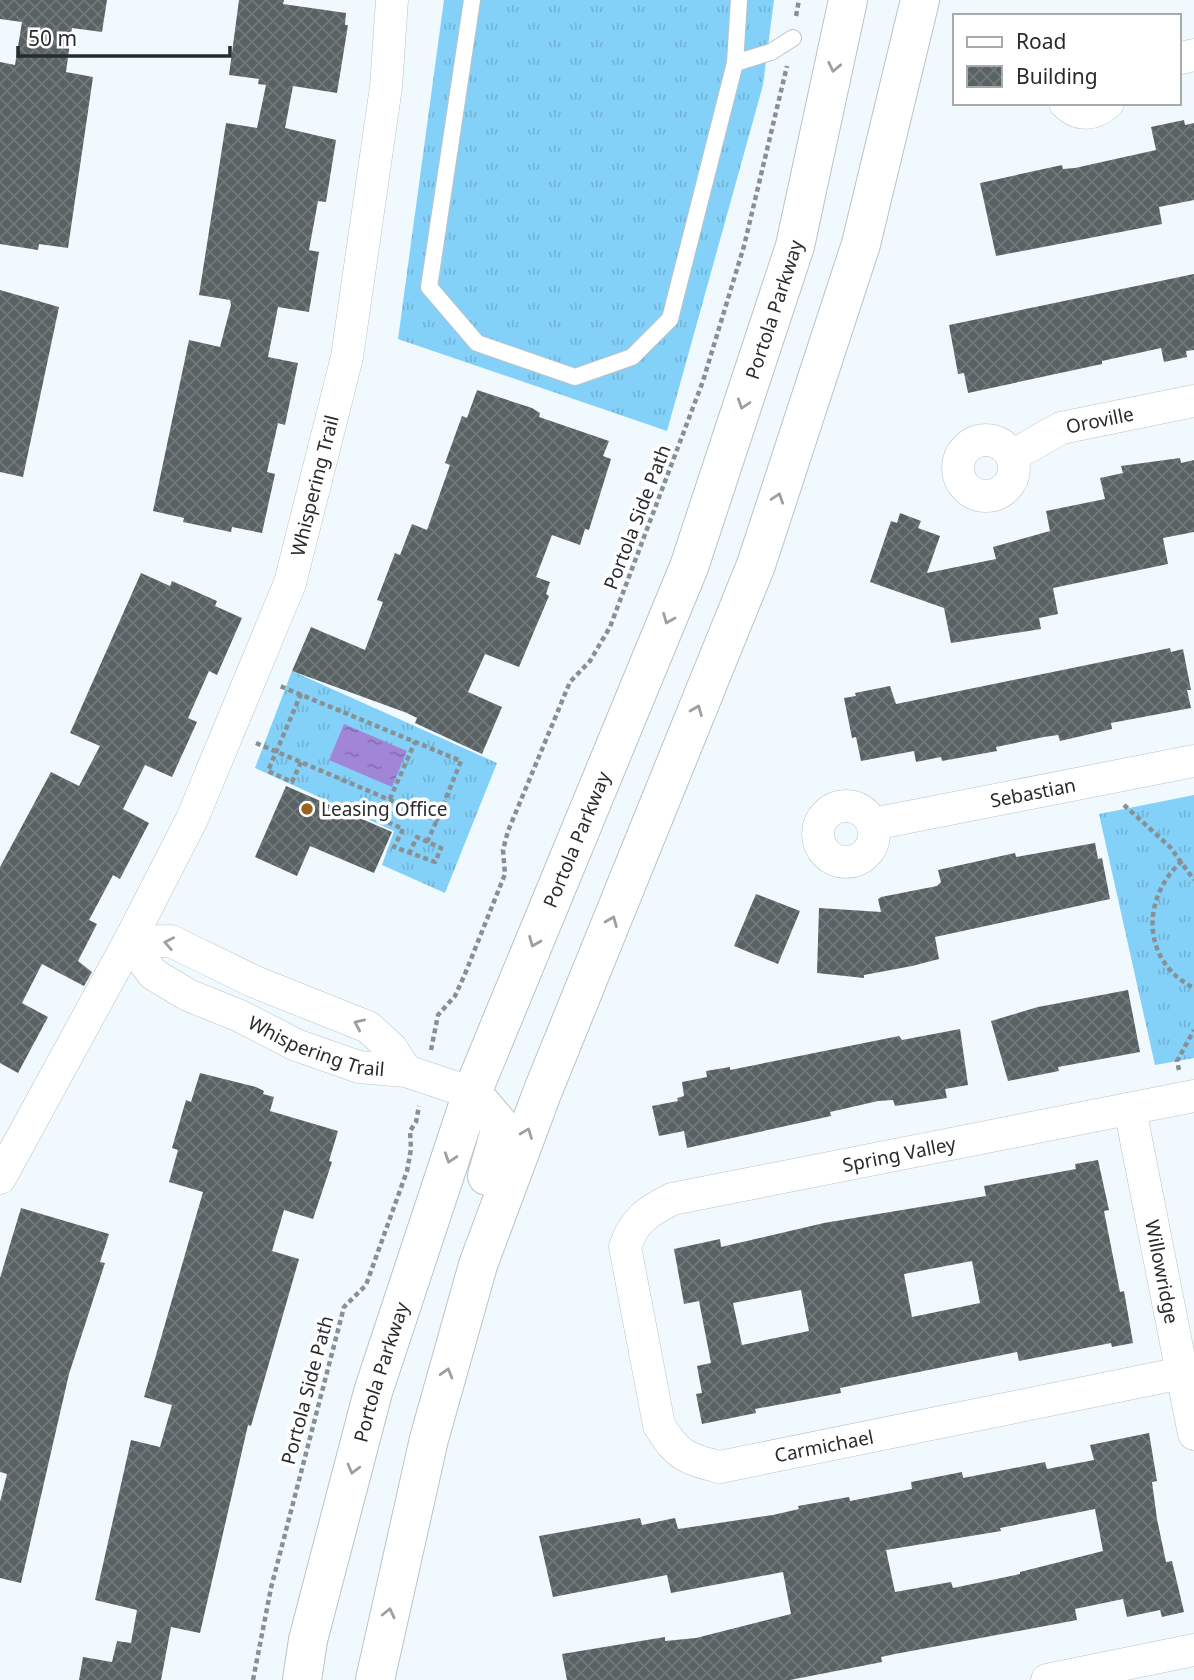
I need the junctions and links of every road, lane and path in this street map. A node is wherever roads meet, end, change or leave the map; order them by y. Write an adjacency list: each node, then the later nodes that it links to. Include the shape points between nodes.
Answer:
1 (392, 0): 28 (street, Whispering Trail, via 386,87 347,356 290,583 192,819)
2 (472, 0): 8 (lane, via 429,287 477,344 575,377 632,357 670,319)
3 (739, 0): 8 (lane)
4 (799, 0): 7 (path, Portola Side Path)
5 (848, 0): 33 (main road, Portola Parkway, one-way to 33, via 795,246 689,567)
6 (920, 0): 39 (main road, one-way to 6, via 542,1093 756,565 861,244)
7 (793, 38): 8 (lane, via 771,52); 30 (path, Portola Side Path, via 744,246 703,381 610,627 590,661 570,682 508,831 503,850 505,874 455,996)
8 (735, 63)
9 (1067, 105): 10 (street, via 1085,114)
10 (1106, 105)
11 (1194, 401): 12 (street, Oroville, via 1061,428)
12 (1012, 456)
13 (280, 685): 14 (path)
14 (301, 694): 15 (path); 17 (path)
15 (415, 742): 21 (path); 22 (path, via 461,761)
16 (256, 743): 17 (path)
17 (276, 751): 19 (path); 19 (path, via 268,771 292,782)
18 (1194, 761): 20 (street, Sebastian)
19 (301, 762): 21 (path)
20 (1118, 776): 23 (street, Sebastian); 26 (path, via 1124,809)
21 (390, 799): 22 (path); 25 (path, via 381,819 403,829 394,847)
22 (437, 820): 24 (path)
23 (873, 824)
24 (427, 842): 25 (path, via 417,837); 25 (path, via 441,848 435,862)
25 (409, 854)
26 (1182, 861): 27 (path); 29 (path, via 1161,885 1151,924 1165,966)
27 (1194, 880)
28 (129, 942): 32 (street, Whispering Trail, via 153,974 188,995 296,1045 359,1067); 32 (street, Whispering Trail, one-way to 28, via 392,1049 368,1027 253,981 171,941); 37 (street, Whispering Trail)
29 (1194, 989)
30 (438, 1016)
31 (1194, 1030): 34 (path, via 1177,1061)
32 (406, 1071): 33 (street, Whispering Trail)
33 (472, 1093): 39 (main road, via 501,1128 478,1208); 44 (main road, Portola Parkway, one-way to 44, via 373,1392)
34 (1189, 1097): 35 (street, Spring Valley)
35 (1130, 1110): 38 (street, Spring Valley, via 673,1199 645,1213 631,1227); 40 (street, Willowridge)
36 (416, 1122): 43 (path, Portola Side Path, via 410,1131 407,1171 366,1285 344,1307 271,1588)
37 (0, 1178)
38 (625, 1247): 40 (street, Carmichael, via 659,1425 673,1447 692,1461 720,1467)
39 (478, 1265): 45 (main road, one-way to 39, via 429,1439)
40 (1182, 1373): 41 (street, Willowridge)
41 (1194, 1434)
42 (1194, 1650): 46 (street)
43 (254, 1680)
44 (302, 1680)
45 (375, 1680)
46 (1047, 1680)

